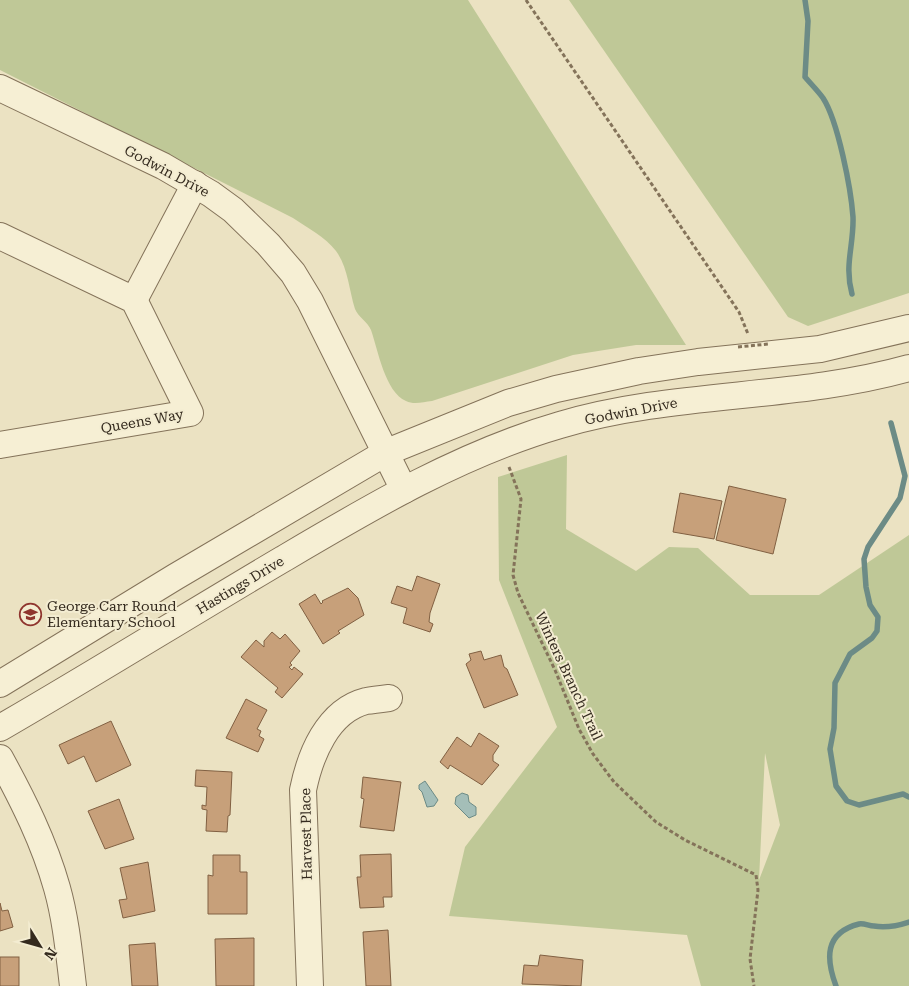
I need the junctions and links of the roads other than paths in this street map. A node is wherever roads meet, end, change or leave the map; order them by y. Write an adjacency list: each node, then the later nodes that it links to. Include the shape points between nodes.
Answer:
1 (0, 88): 2 (street, Godwin Drive)
2 (195, 184): 4 (street); 8 (street, Godwin Drive, via 233,210 293,273)
3 (0, 236): 4 (street)
4 (134, 300): 7 (street, Queens Way, via 190,413)
5 (909, 328): 8 (street, via 820,349 754,349 556,389 508,403)
6 (909, 368): 9 (street, Godwin Drive, via 835,384 726,395 561,424 454,464)
7 (0, 445)
8 (387, 452): 9 (street, Godwin Drive); 10 (street)
9 (404, 490): 12 (street, Hastings Drive)
10 (0, 684)
11 (389, 698): 15 (street, Harvest Place, via 364,702 343,713 317,746 308,768 303,790)
12 (0, 728)
13 (0, 758): 14 (street, via 38,834 57,889 68,936)
14 (73, 986)
15 (310, 986)

